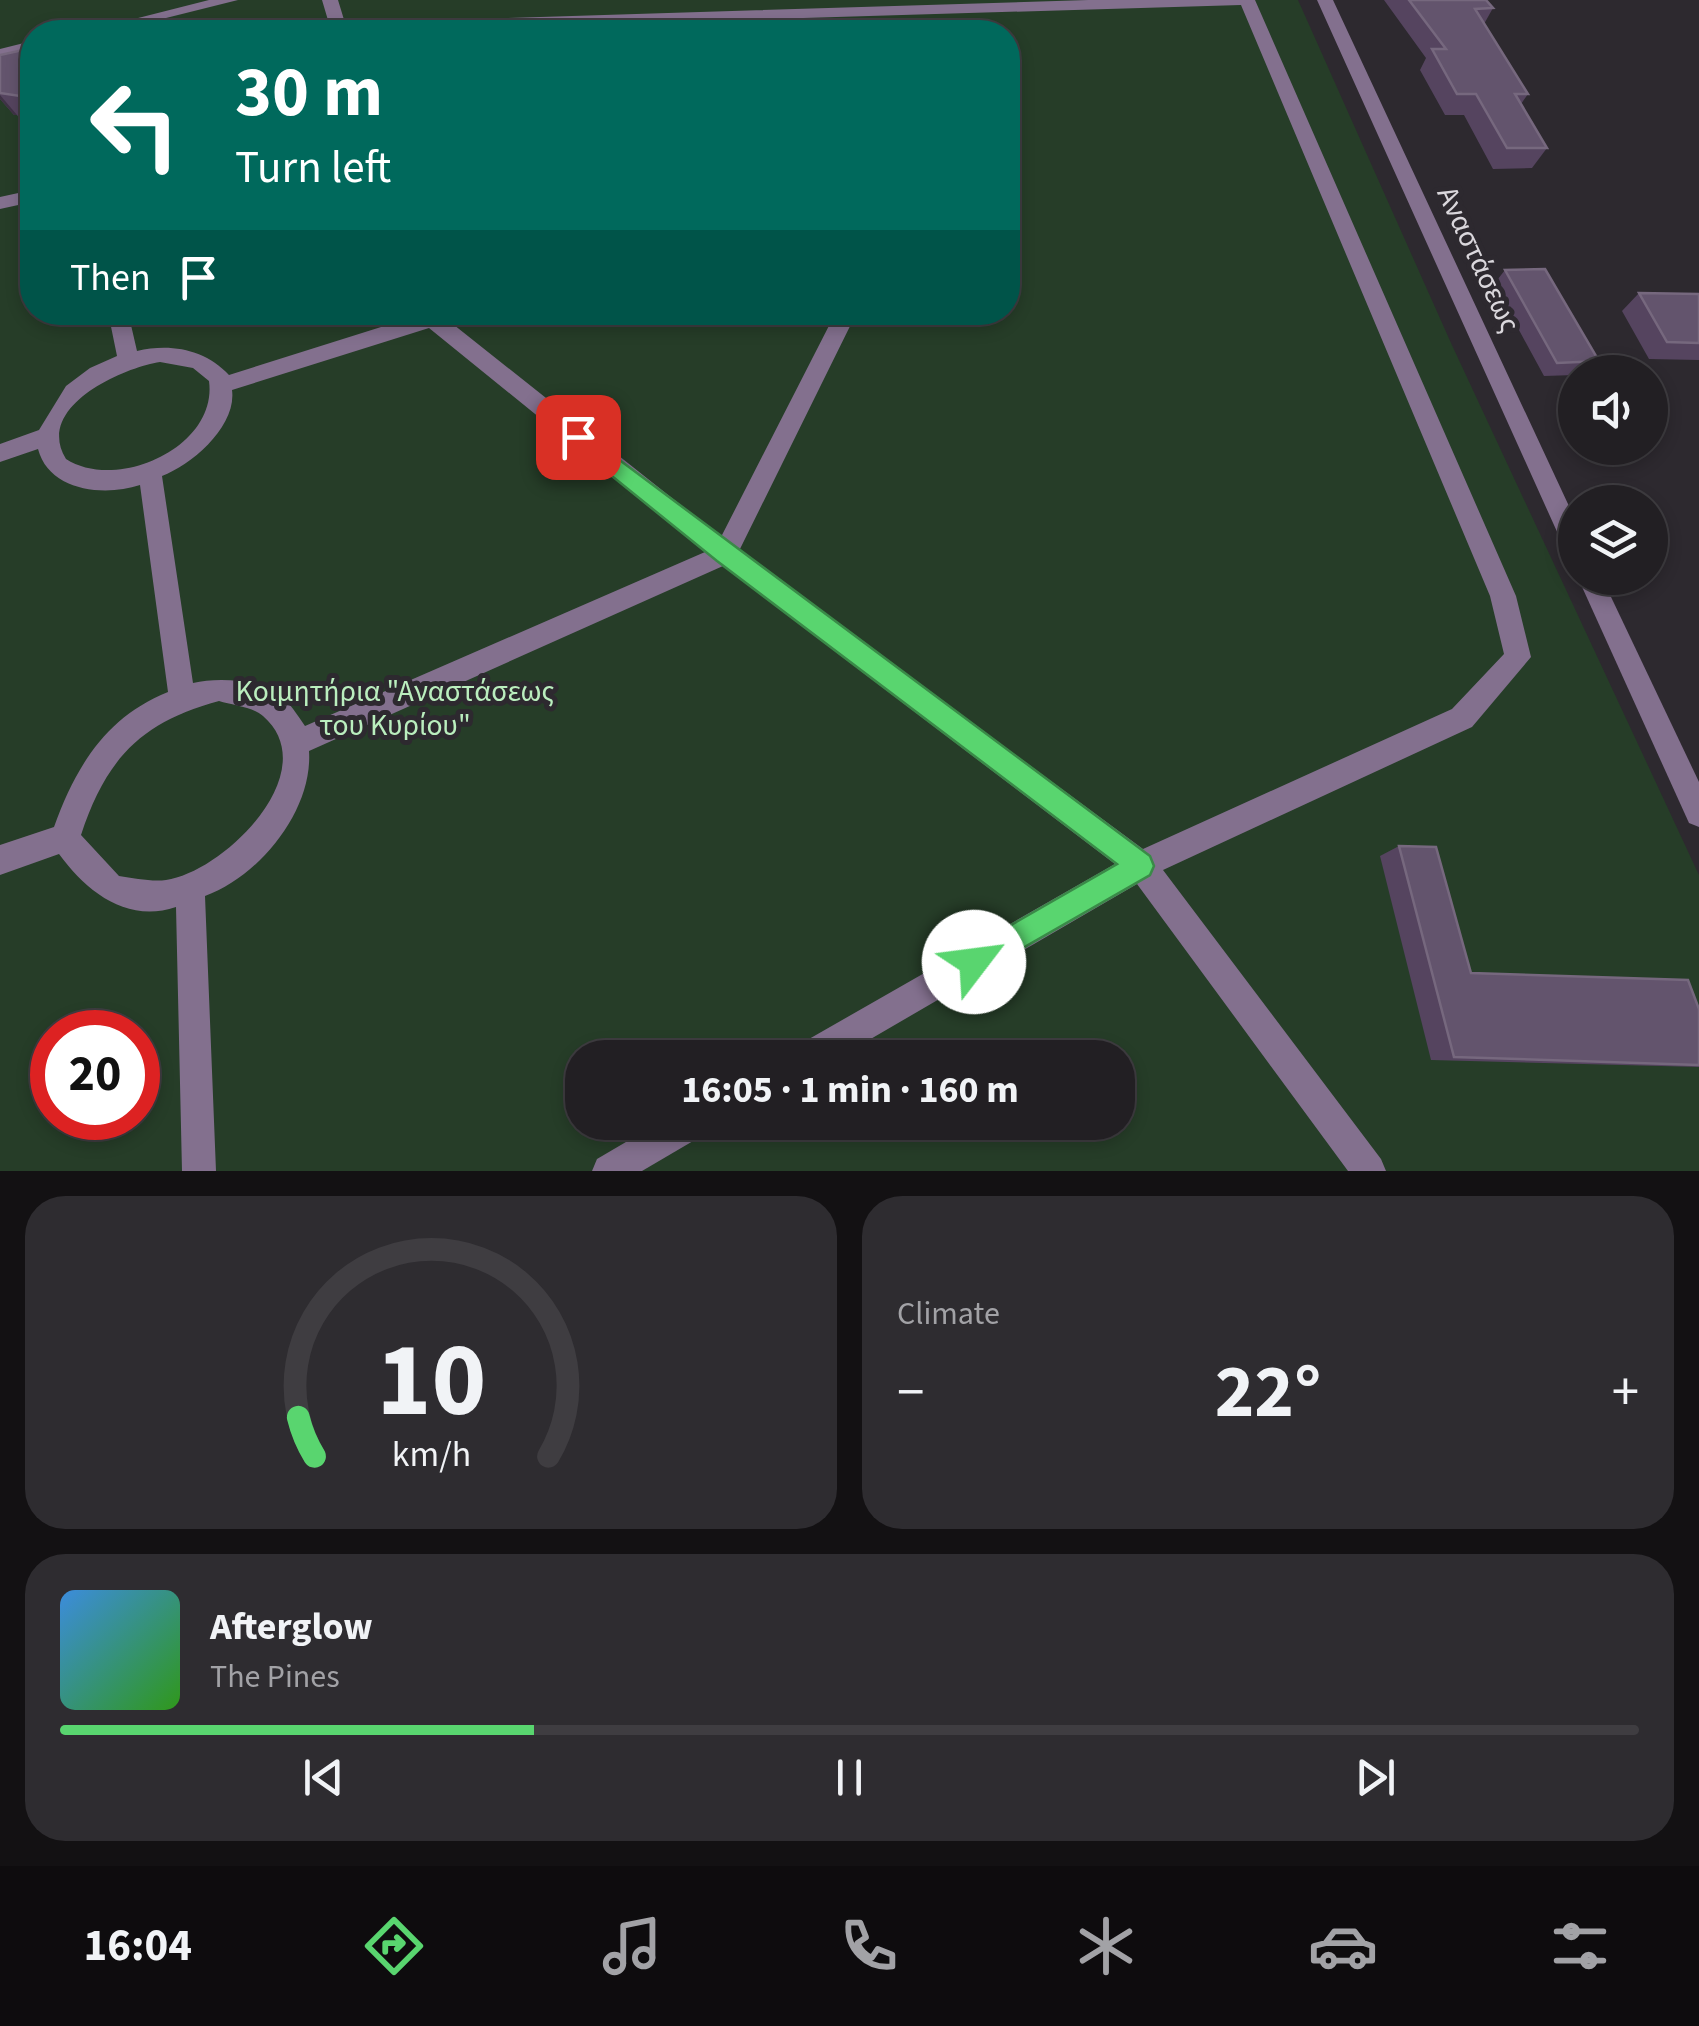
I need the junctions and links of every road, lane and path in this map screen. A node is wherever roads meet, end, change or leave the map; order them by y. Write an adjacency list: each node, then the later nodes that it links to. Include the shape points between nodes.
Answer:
1 (230, 0): 7 (street)
2 (664, 0): 6 (street)
3 (1245, 0): 5 (street); 27 (street, via 1503,596 1518,657 1462,718)
4 (1325, 0): 19 (street, Αναστάσεως)
5 (997, 4): 6 (street)
6 (676, 17): 8 (street); 9 (street)
7 (143, 20)
8 (598, 20)
9 (673, 20)
10 (121, 325): 14 (street)
11 (401, 325): 15 (street)
12 (443, 325): 20 (street)
13 (840, 325): 20 (street)
14 (128, 360): 15 (street, via 182,355 214,371); 16 (street, via 86,380 67,398)
15 (222, 385): 18 (street, via 215,423 199,442)
16 (47, 436): 17 (street); 18 (street, via 58,468 76,477 123,480)
17 (0, 452)
18 (150, 473): 22 (street)
19 (1558, 508)
20 (725, 554): 23 (street); 27 (street)
21 (1598, 595): 24 (street)
22 (182, 696): 23 (street, via 218,689 270,702); 25 (street, via 130,724 108,746 85,780)
23 (296, 743): 28 (street, via 298,764 274,825 244,858)
24 (1699, 813)
25 (65, 838): 26 (street); 28 (street, via 99,881 120,892 157,896)
26 (0, 860)
27 (1141, 866): 29 (street); 33 (street)
28 (190, 886): 31 (street)
29 (837, 1040)
30 (662, 1140): 32 (street)
31 (199, 1171)
32 (609, 1171)
33 (1369, 1171)

